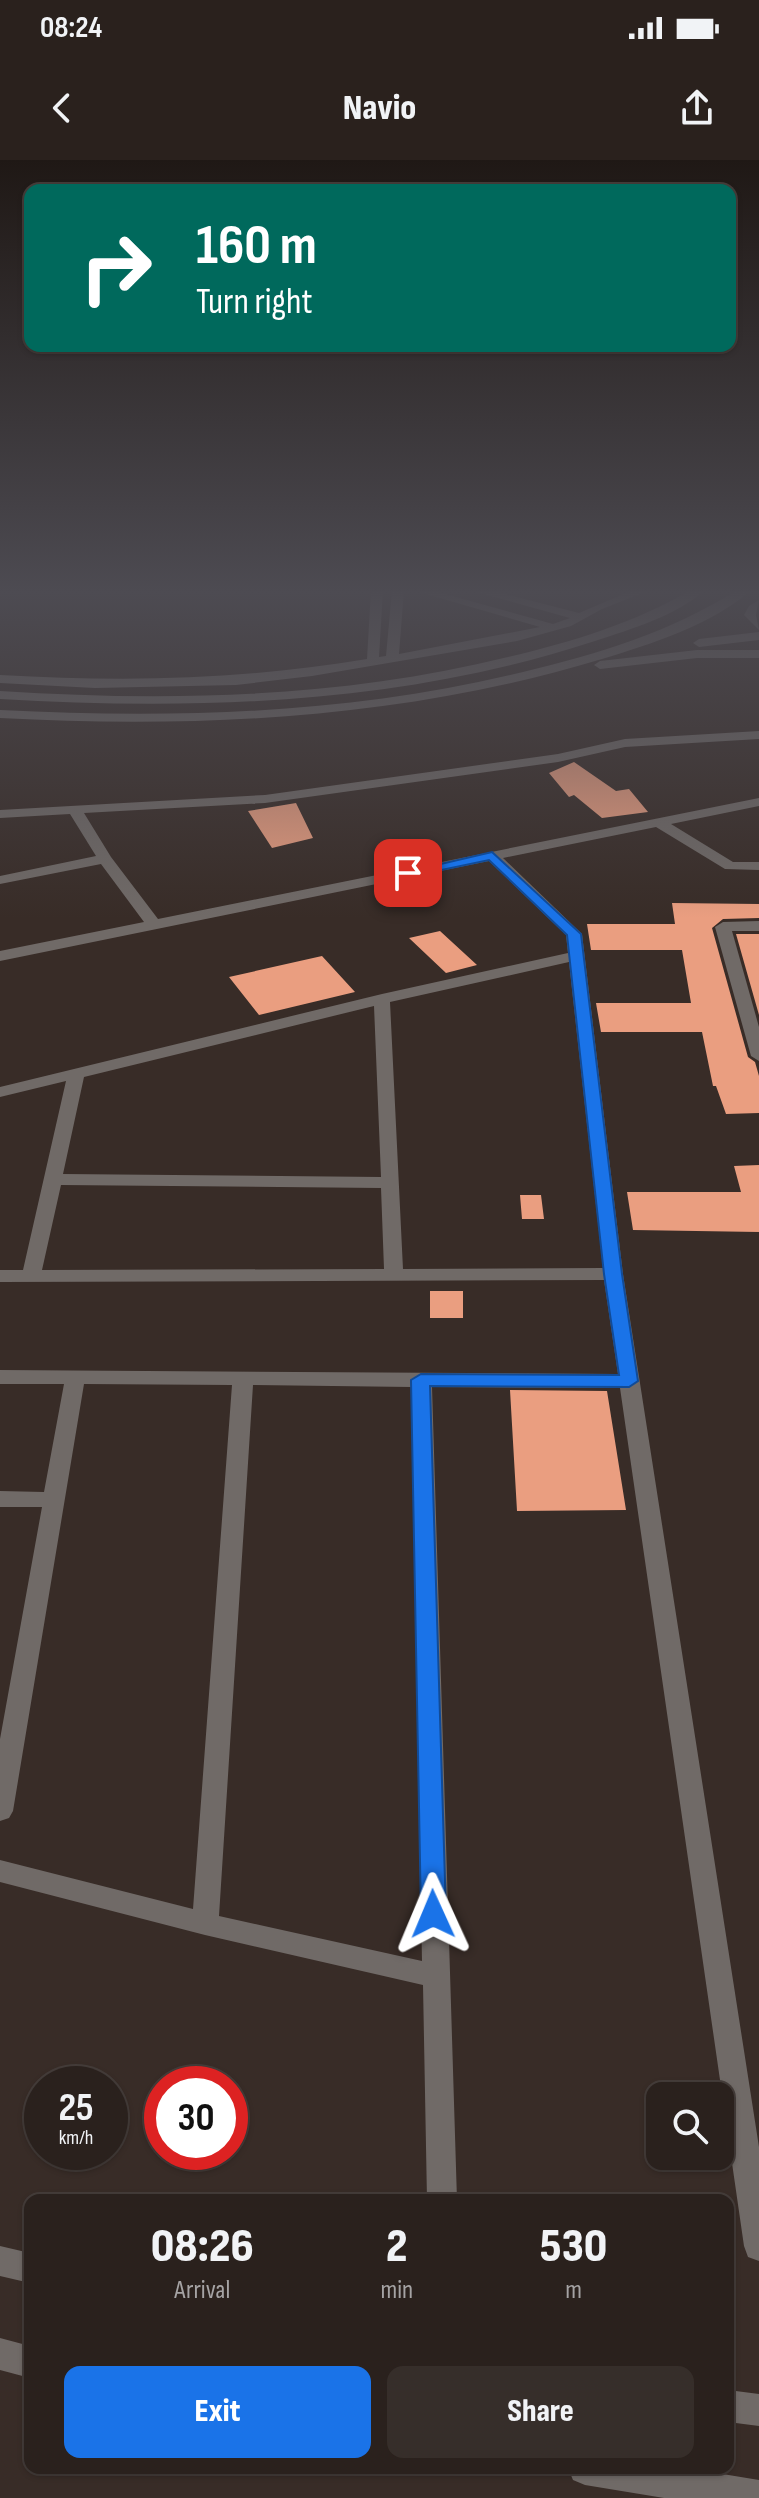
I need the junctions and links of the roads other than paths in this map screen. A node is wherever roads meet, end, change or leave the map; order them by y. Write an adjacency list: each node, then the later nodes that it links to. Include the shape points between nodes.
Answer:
1 (140, 699): 2 (street)
2 (186, 699)
3 (397, 699): 5 (street, via 206,717)
4 (0, 714): 5 (street)
5 (69, 717): 6 (street)
6 (0, 725)
7 (759, 735): 9 (street, via 625,743 558,758 265,799)
8 (759, 802): 11 (street)
9 (75, 811): 10 (street); 13 (street)
10 (0, 814)
11 (658, 822): 12 (street); 14 (street, via 730,866)
12 (492, 856): 16 (street); 19 (street, via 574,934)
13 (105, 859): 15 (street); 16 (street)
14 (759, 866)
15 (0, 880)
16 (155, 926): 18 (street)
17 (759, 926): 21 (street, via 723,927)
18 (0, 956)
19 (575, 956): 20 (street); 27 (street)
20 (382, 999): 22 (street); 25 (street)
21 (759, 1056)
22 (76, 1074): 23 (street); 24 (street)
23 (0, 1092)
24 (53, 1179): 25 (street); 29 (street)
25 (390, 1183): 26 (street)
26 (394, 1274): 27 (street); 29 (street)
27 (613, 1274): 34 (street)
28 (0, 1276): 29 (street)
29 (31, 1276)
30 (0, 1377): 31 (street)
31 (75, 1378): 33 (street); 36 (street)
32 (421, 1380): 33 (street); 34 (street); 40 (street)
33 (243, 1381): 39 (street)
34 (629, 1381): 42 (street)
35 (0, 1499): 36 (street)
36 (54, 1500): 37 (street)
37 (0, 1811)
38 (0, 1871): 39 (street)
39 (205, 1924): 40 (street)
40 (435, 1976): 41 (street)
41 (442, 2194)
42 (759, 2246)
43 (0, 2261): 44 (street)
44 (24, 2267)
45 (0, 2354): 46 (street)
46 (24, 2360)
47 (734, 2407): 48 (street)
48 (759, 2410)
49 (621, 2474): 50 (street)
50 (759, 2497)

